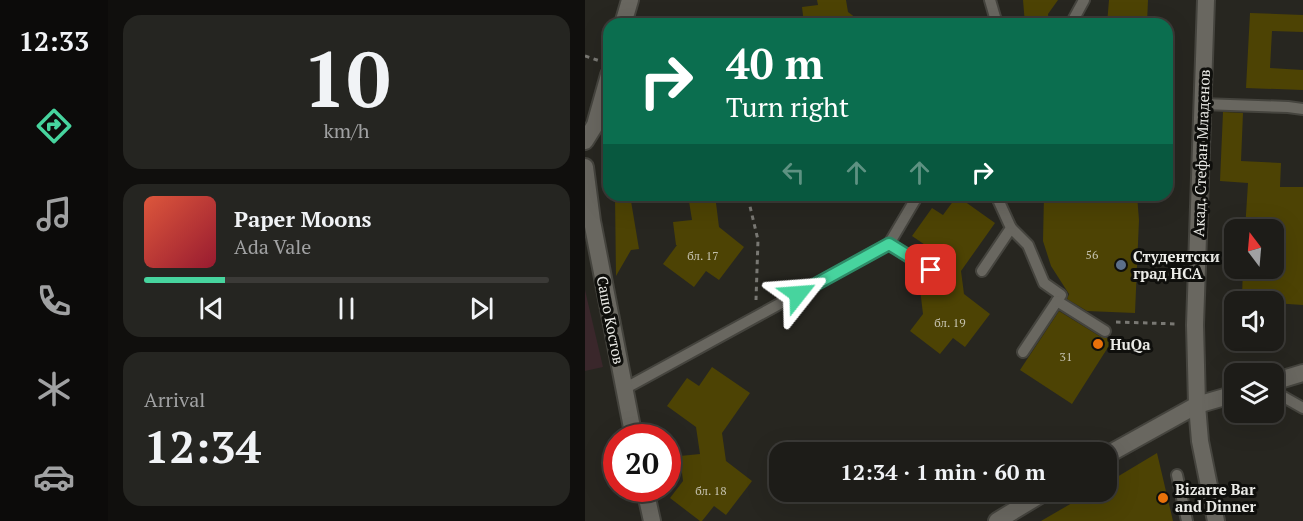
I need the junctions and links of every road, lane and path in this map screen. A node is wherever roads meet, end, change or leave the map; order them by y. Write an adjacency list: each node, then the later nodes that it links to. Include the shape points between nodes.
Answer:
1 (630, 0): 5 (street)
2 (990, 0): 6 (lane)
3 (1084, 0): 7 (lane)
4 (1206, 0): 11 (street, Акад. Стефан Младенов)
5 (625, 18)
6 (995, 18)
7 (1074, 18)
8 (585, 56): 9 (path)
9 (603, 67)
10 (603, 79): 13 (street, via 595,125)
11 (1202, 104): 12 (lane); 24 (street, Акад. Стефан Младенов)
12 (1303, 109)
13 (585, 141)
14 (585, 167): 29 (street, Сашо Костов)
15 (749, 201): 23 (path, via 758,240 755,300)
16 (914, 201): 19 (lane)
17 (999, 201): 18 (lane)
18 (1011, 228): 21 (lane); 22 (lane, via 1028,244 1044,283 1061,295)
19 (889, 244): 20 (lane); 23 (lane)
20 (931, 270)
21 (982, 271)
22 (1057, 301): 25 (lane); 26 (lane)
23 (762, 313): 29 (lane)
24 (1195, 325): 25 (path); 32 (street, Акад. Стефан Младенов)
25 (1107, 326)
26 (1023, 352)
27 (1303, 372): 28 (street)
28 (1284, 378)
29 (624, 389): 34 (street, Сашо Костов)
30 (1224, 397): 32 (street)
31 (1284, 397): 33 (lane)
32 (1197, 405): 35 (street); 42 (street, Акад. Стефан Младенов)
33 (1303, 408)
34 (631, 424)
35 (1117, 449)
36 (1177, 475): 41 (lane)
37 (648, 502): 39 (street)
38 (1028, 502): 40 (street)
39 (652, 521)
40 (997, 521)
41 (1187, 521)
42 (1216, 521)

